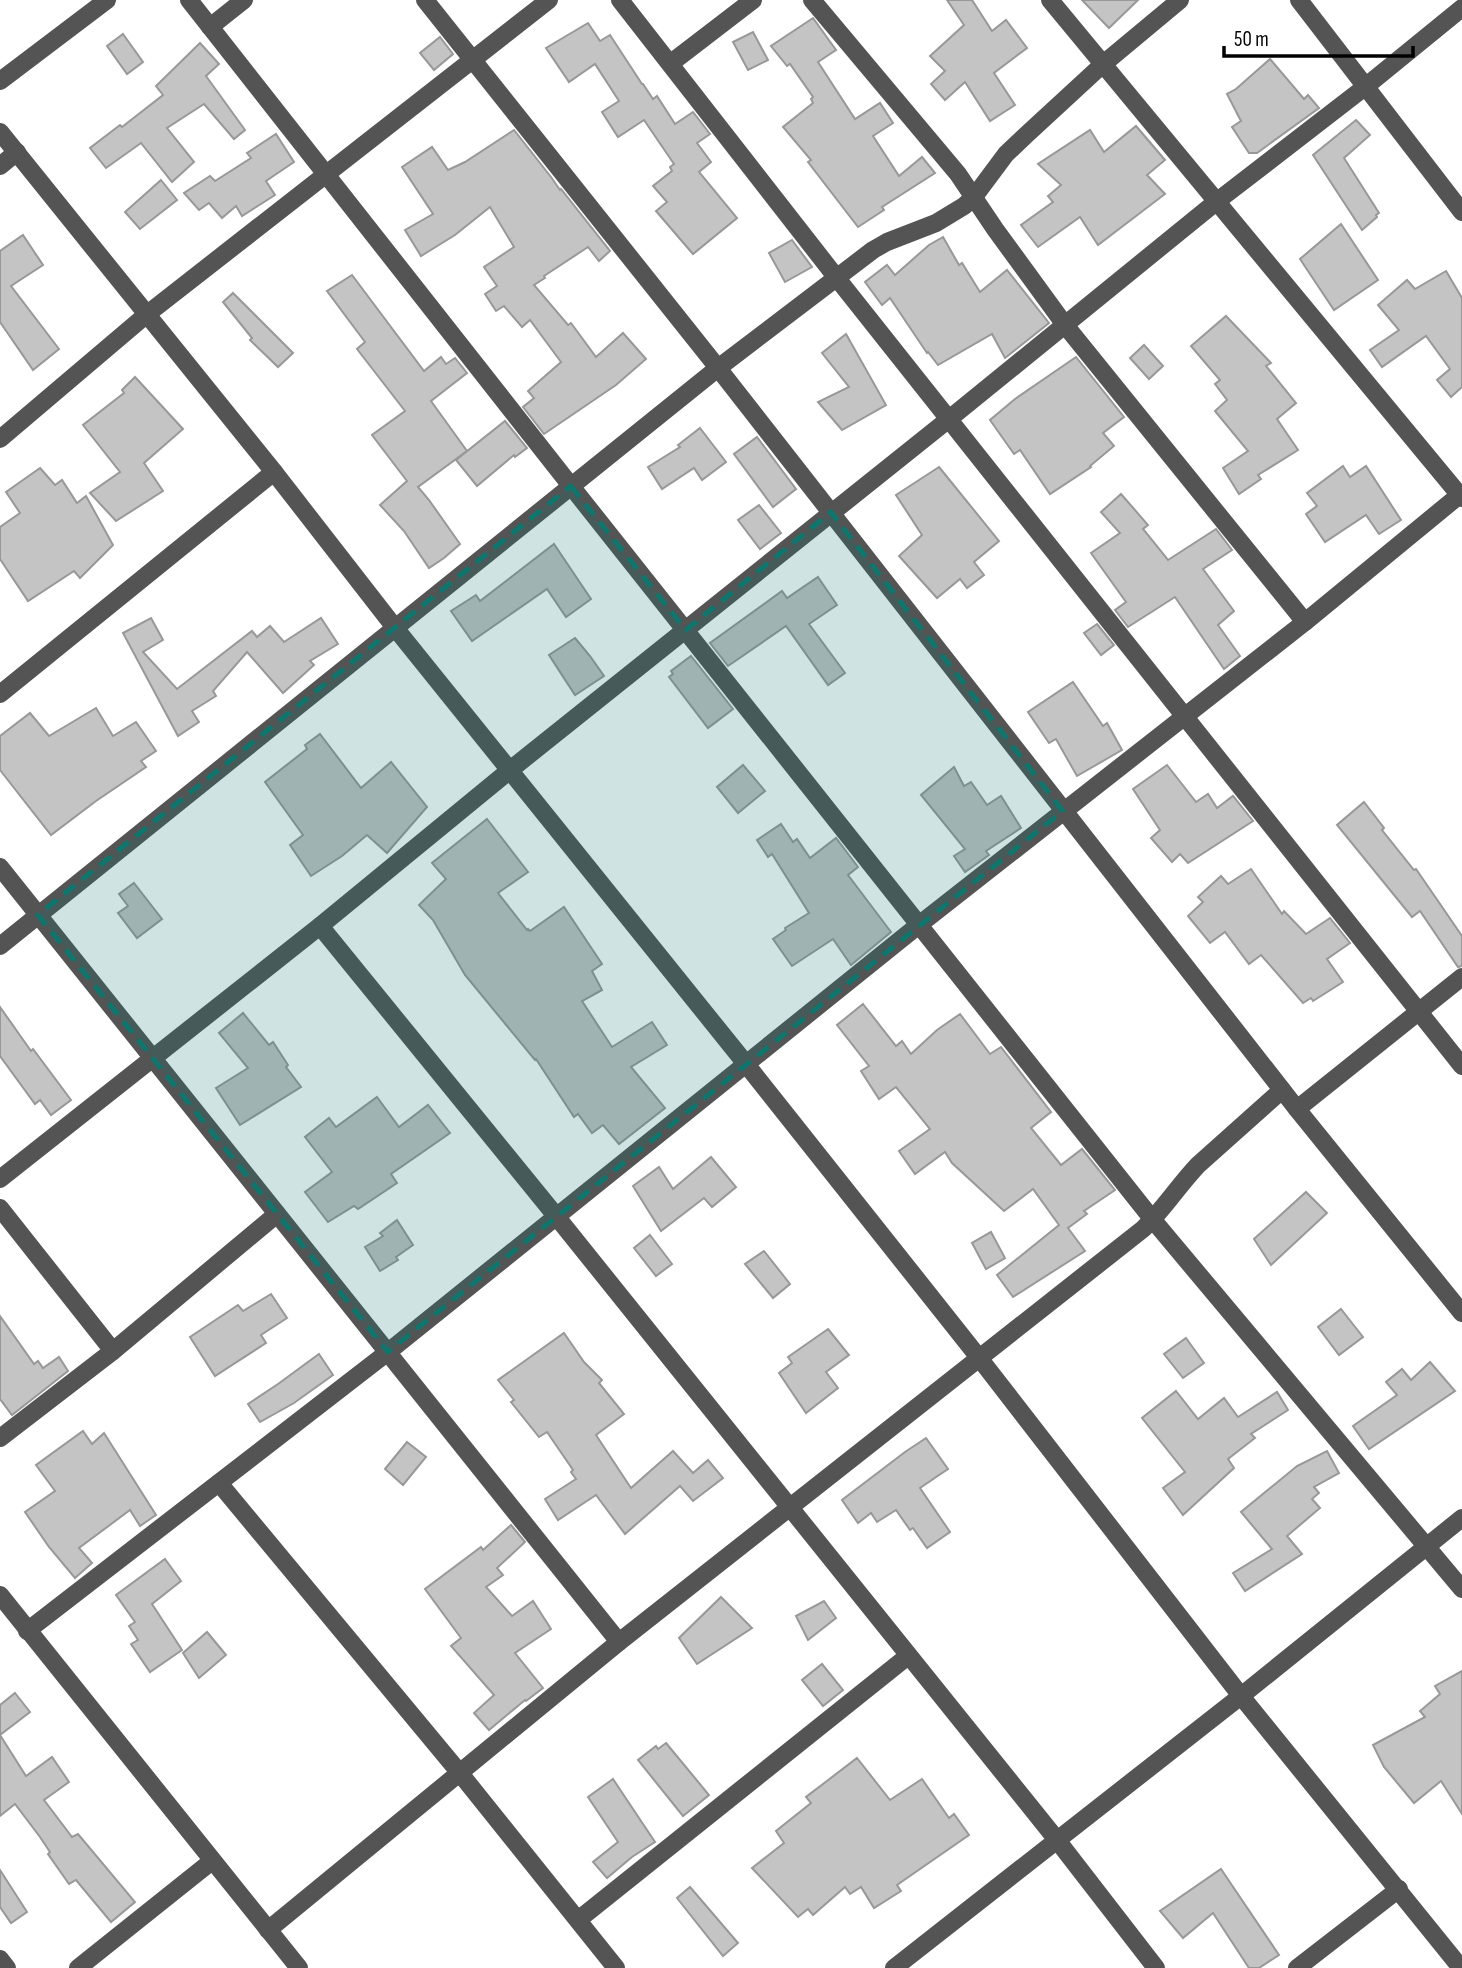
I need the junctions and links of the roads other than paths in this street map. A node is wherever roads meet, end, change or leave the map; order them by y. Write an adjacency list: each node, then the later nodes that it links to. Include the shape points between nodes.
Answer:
1 (107, 0): 17 (street)
2 (189, 0): 13 (street)
3 (244, 0): 13 (street)
4 (425, 0): 14 (street)
5 (549, 0): 14 (street)
6 (620, 0): 15 (street)
7 (753, 0): 15 (street)
8 (812, 0): 23 (street)
9 (1050, 0): 16 (street)
10 (1180, 0): 16 (street)
11 (1299, 0): 18 (street)
12 (1462, 8): 18 (street)
13 (211, 27): 22 (street)
14 (472, 60): 22 (street); 29 (street)
15 (671, 63): 26 (street)
16 (1102, 65): 23 (street, via 1006,155); 24 (street)
17 (0, 81)
18 (1365, 87): 24 (street); 25 (street)
19 (0, 132): 20 (street)
20 (17, 152): 21 (street); 27 (street)
21 (0, 166)
22 (325, 174): 27 (street); 33 (street)
23 (974, 197): 26 (street, via 936,223 887,242); 28 (street)
24 (1216, 202): 28 (street); 34 (street)
25 (1462, 212)
26 (836, 277): 29 (street); 30 (street)
27 (146, 315): 31 (street); 32 (street)
28 (1065, 325): 30 (street); 36 (street)
29 (718, 368): 33 (street); 35 (street)
30 (949, 419): 35 (street); 40 (street)
31 (0, 439)
32 (274, 472): 37 (street); 39 (street)
33 (571, 486): 37 (street); 38 (street)
34 (1461, 496): 36 (street)
35 (831, 512): 38 (street); 42 (street)
36 (1305, 622): 40 (street)
37 (396, 629): 41 (street); 44 (street)
38 (686, 630): 41 (street); 45 (street)
39 (0, 694)
40 (1185, 717): 42 (street); 49 (street)
41 (510, 770): 46 (street); 51 (street)
42 (1063, 811): 45 (street); 53 (street)
43 (0, 867): 44 (street)
44 (38, 915): 47 (street); 50 (street)
45 (919, 924): 51 (street); 59 (street)
46 (320, 926): 50 (street); 58 (street)
47 (0, 946)
48 (1462, 977): 49 (street)
49 (1418, 1011): 52 (street); 54 (street)
50 (152, 1058): 55 (street); 57 (street)
51 (747, 1064): 58 (street); 63 (street)
52 (1462, 1066)
53 (1282, 1090): 54 (street); 59 (street, via 1186,1178)
54 (1297, 1109): 60 (street)
55 (0, 1179)
56 (0, 1208): 61 (street)
57 (277, 1214): 61 (street); 62 (street)
58 (556, 1216): 62 (street); 66 (street)
59 (1153, 1220): 63 (street); 68 (street)
60 (1462, 1313)
61 (114, 1351): 64 (street)
62 (388, 1352): 65 (street); 72 (street)
63 (980, 1359): 66 (street); 74 (street)
64 (0, 1438)
65 (219, 1483): 71 (street); 75 (street)
66 (789, 1507): 72 (street); 73 (street)
67 (1462, 1518): 68 (street)
68 (1427, 1547): 69 (street); 74 (street)
69 (1462, 1589)
70 (0, 1595): 71 (street)
71 (27, 1631): 77 (street)
72 (619, 1642): 75 (street)
73 (908, 1656): 76 (street); 79 (street)
74 (1241, 1696): 76 (street); 78 (street)
75 (459, 1772): 79 (street); 80 (street)
76 (1057, 1840): 86 (street); 87 (street)
77 (212, 1861): 80 (street); 83 (street)
78 (1399, 1889): 88 (street); 89 (street)
79 (578, 1920): 85 (street)
80 (268, 1930): 84 (street)
81 (0, 1959): 82 (street)
82 (7, 1968)
83 (78, 1968)
84 (299, 1968)
85 (616, 1968)
86 (894, 1968)
87 (1156, 1968)
88 (1297, 1968)
89 (1461, 1968)

